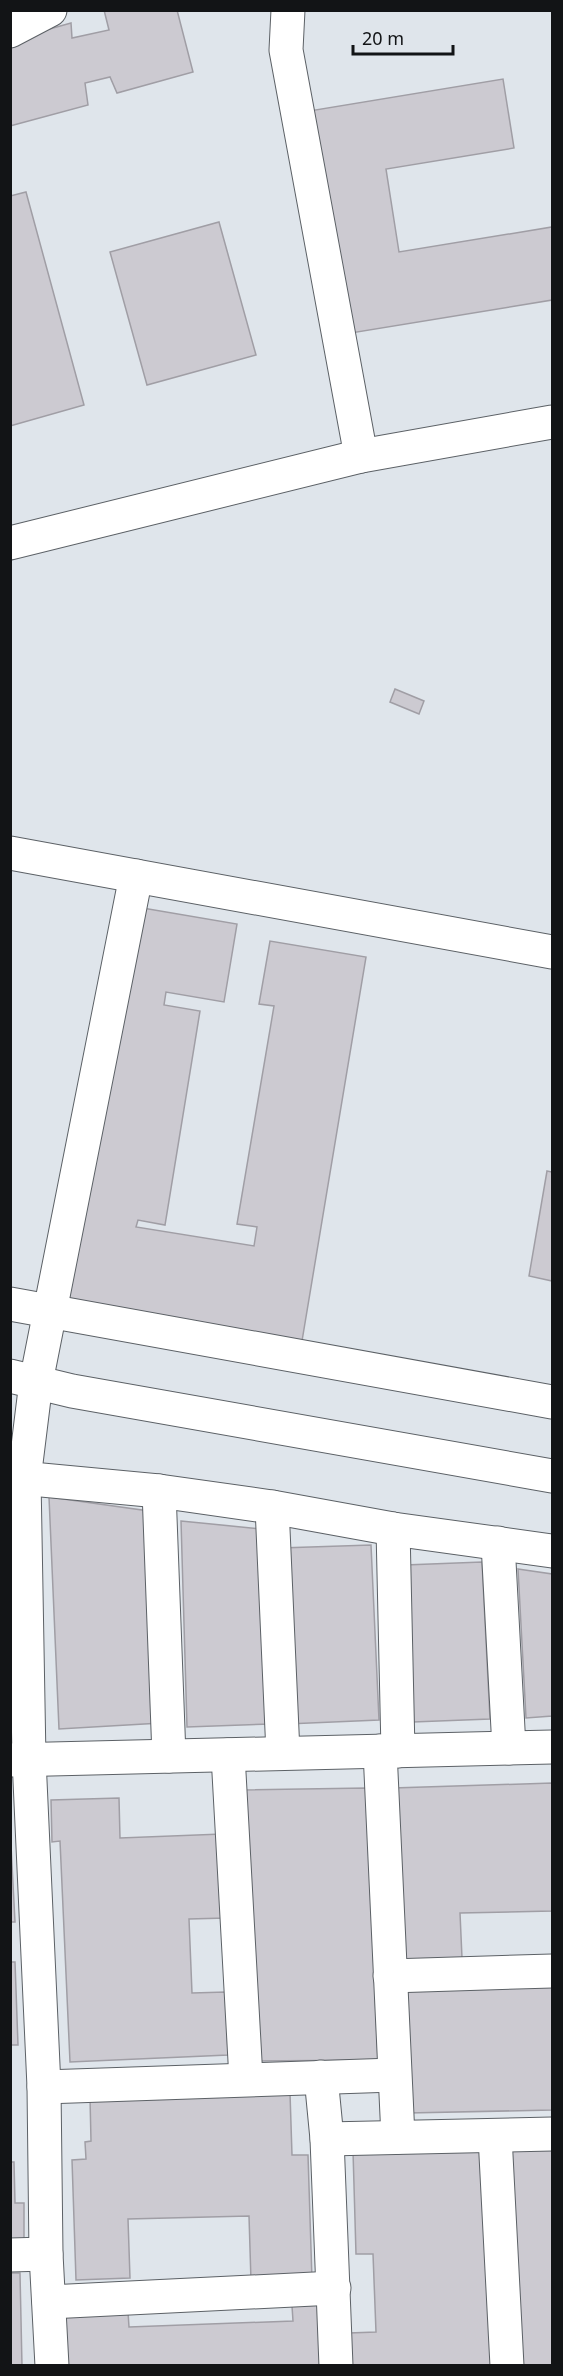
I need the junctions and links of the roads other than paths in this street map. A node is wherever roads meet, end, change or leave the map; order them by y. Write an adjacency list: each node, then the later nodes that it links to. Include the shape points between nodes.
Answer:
1 (50, 10): 3 (street)
2 (288, 10): 5 (street, via 286,50)
3 (10, 31)
4 (552, 422): 5 (street)
5 (361, 456): 6 (street)
6 (10, 543)
7 (10, 853): 8 (street)
8 (136, 876): 9 (street); 11 (street)
9 (552, 952)
10 (10, 1305): 11 (street)
11 (50, 1313): 12 (street); 13 (street)
12 (23, 1379): 14 (street); 15 (street)
13 (552, 1402)
14 (552, 1476)
15 (17, 1478): 16 (street); 21 (street)
16 (159, 1491): 17 (street); 27 (street)
17 (272, 1507): 18 (street); 25 (street)
18 (393, 1529): 19 (street); 24 (street)
19 (498, 1543): 20 (street); 23 (street)
20 (552, 1551)
21 (18, 1587): 28 (street)
22 (552, 1747): 23 (street)
23 (509, 1748): 24 (street)
24 (389, 1751): 25 (street); 31 (street)
25 (283, 1753): 26 (street)
26 (228, 1755): 27 (street); 34 (street)
27 (169, 1756): 28 (street)
28 (20, 1760): 29 (street)
29 (23, 1952): 35 (street)
30 (552, 1971): 31 (street)
31 (390, 1976): 32 (street)
32 (394, 2075): 33 (street); 38 (street)
33 (321, 2077): 34 (street); 39 (street)
34 (246, 2079): 35 (street)
35 (44, 2087): 40 (street)
36 (552, 2134): 37 (street)
37 (495, 2136): 38 (street); 46 (street)
38 (398, 2137): 39 (street)
39 (327, 2139): 42 (street)
40 (46, 2254): 41 (street); 43 (street)
41 (10, 2256)
42 (333, 2288): 43 (street); 45 (street)
43 (49, 2302): 44 (street)
44 (52, 2366)
45 (336, 2366)
46 (507, 2366)

